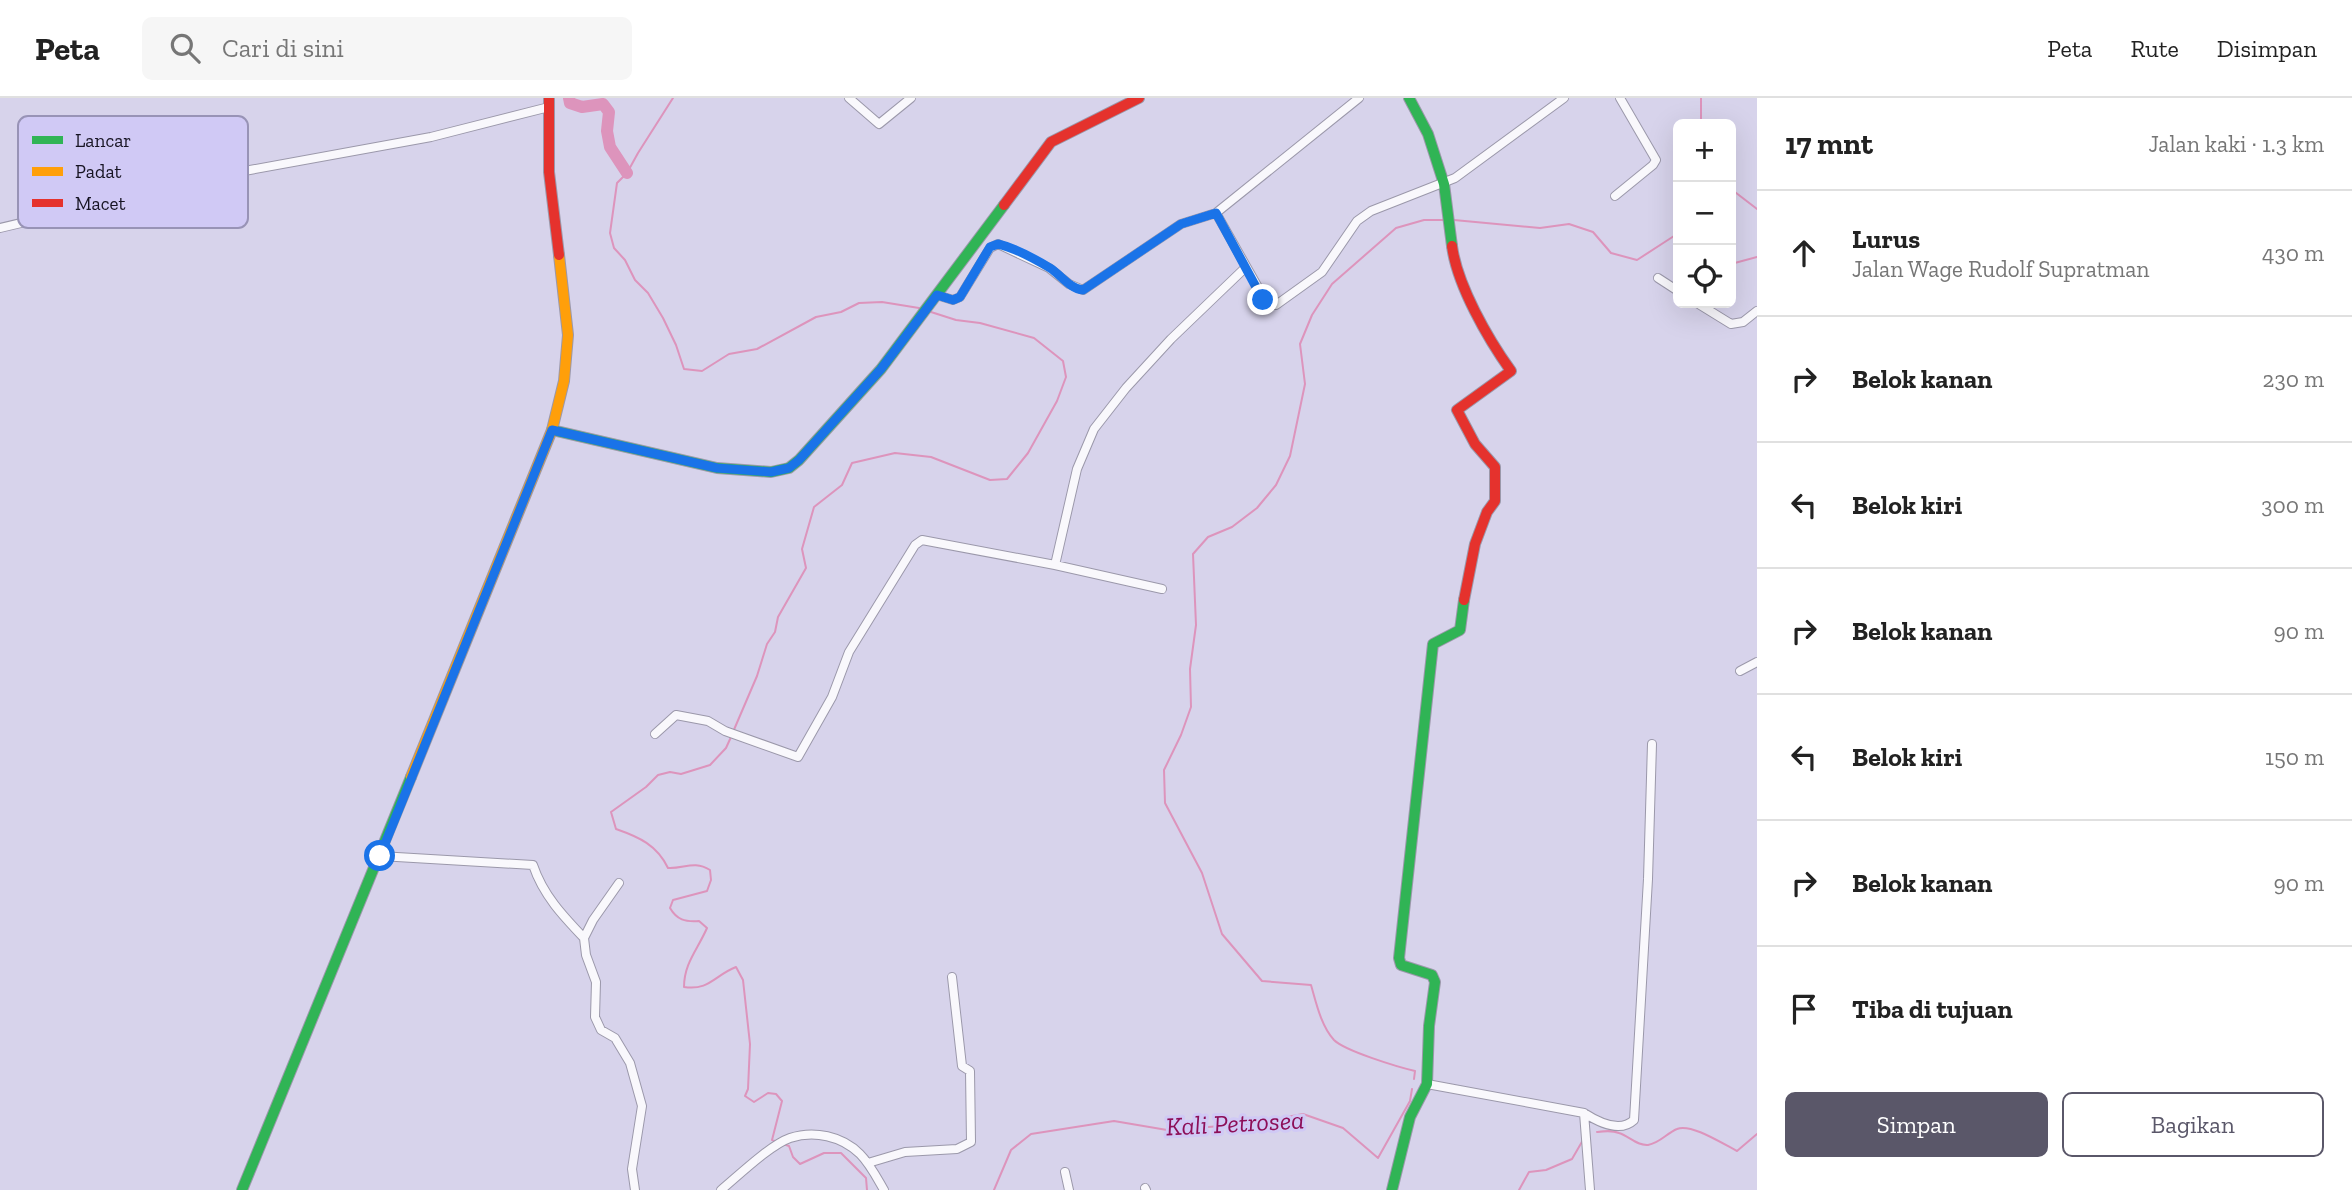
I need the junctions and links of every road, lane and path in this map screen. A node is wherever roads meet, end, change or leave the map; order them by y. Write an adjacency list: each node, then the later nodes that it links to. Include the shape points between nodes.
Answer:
1 (849, 98): 2 (street, via 878,124)
2 (911, 98)
3 (1139, 98): 18 (street, via 1051,142)
4 (1359, 98): 12 (street)
5 (1409, 98): 10 (street, via 1428,134)
6 (1564, 98): 10 (street)
7 (1620, 98): 11 (street, via 1656,159)
8 (549, 103): 9 (street, via 431,136); 21 (street, via 549,172 568,335 564,381)
9 (248, 170)
10 (1444, 184): 15 (street, via 1388,203 1357,221 1322,272 1276,305 1263,300); 32 (street, via 1451,248 1491,343 1511,371 1457,410 1475,444 1495,467 1495,501 1488,508 1470,562 1460,631 1434,641 1431,657 1399,958 1403,967 1429,973 1435,979)
11 (1615, 196)
12 (1216, 213): 15 (street); 18 (street, via 1181,224 1083,290 998,244 990,247 960,297)
13 (18, 224): 14 (street)
14 (0, 228)
15 (1246, 267): 22 (street, via 1171,339 1094,429 1077,469)
16 (1658, 278): 17 (street)
17 (1673, 287)
18 (934, 298): 21 (street, via 881,369 789,468 771,472 717,468)
19 (1705, 308): 20 (street, via 1731,324 1743,322)
20 (1757, 311)
21 (552, 430): 28 (street)
22 (1055, 565): 23 (street); 26 (street, via 918,542 849,652 832,697 797,757 708,721 676,715)
23 (1162, 589)
24 (1757, 662): 25 (street)
25 (1740, 671)
26 (655, 734)
27 (1652, 744): 33 (street, via 1636,1114 1624,1126 1599,1123)
28 (380, 856): 30 (street, via 533,865 545,892); 36 (street)
29 (619, 883): 30 (street)
30 (584, 938): 37 (street, via 596,982 595,1017 630,1063 642,1106 632,1170)
31 (952, 976): 34 (street, via 962,1066 970,1071 971,1142 957,1149 905,1152)
32 (1427, 1084): 33 (street); 41 (street, via 1410,1117)
33 (1584, 1113): 42 (street)
34 (867, 1163): 38 (street, via 839,1139 805,1136 782,1143); 39 (street)
35 (1065, 1172): 40 (street)
36 (242, 1190)
37 (635, 1190)
38 (721, 1190)
39 (884, 1190)
40 (1069, 1190)
41 (1392, 1190)
42 (1590, 1190)

